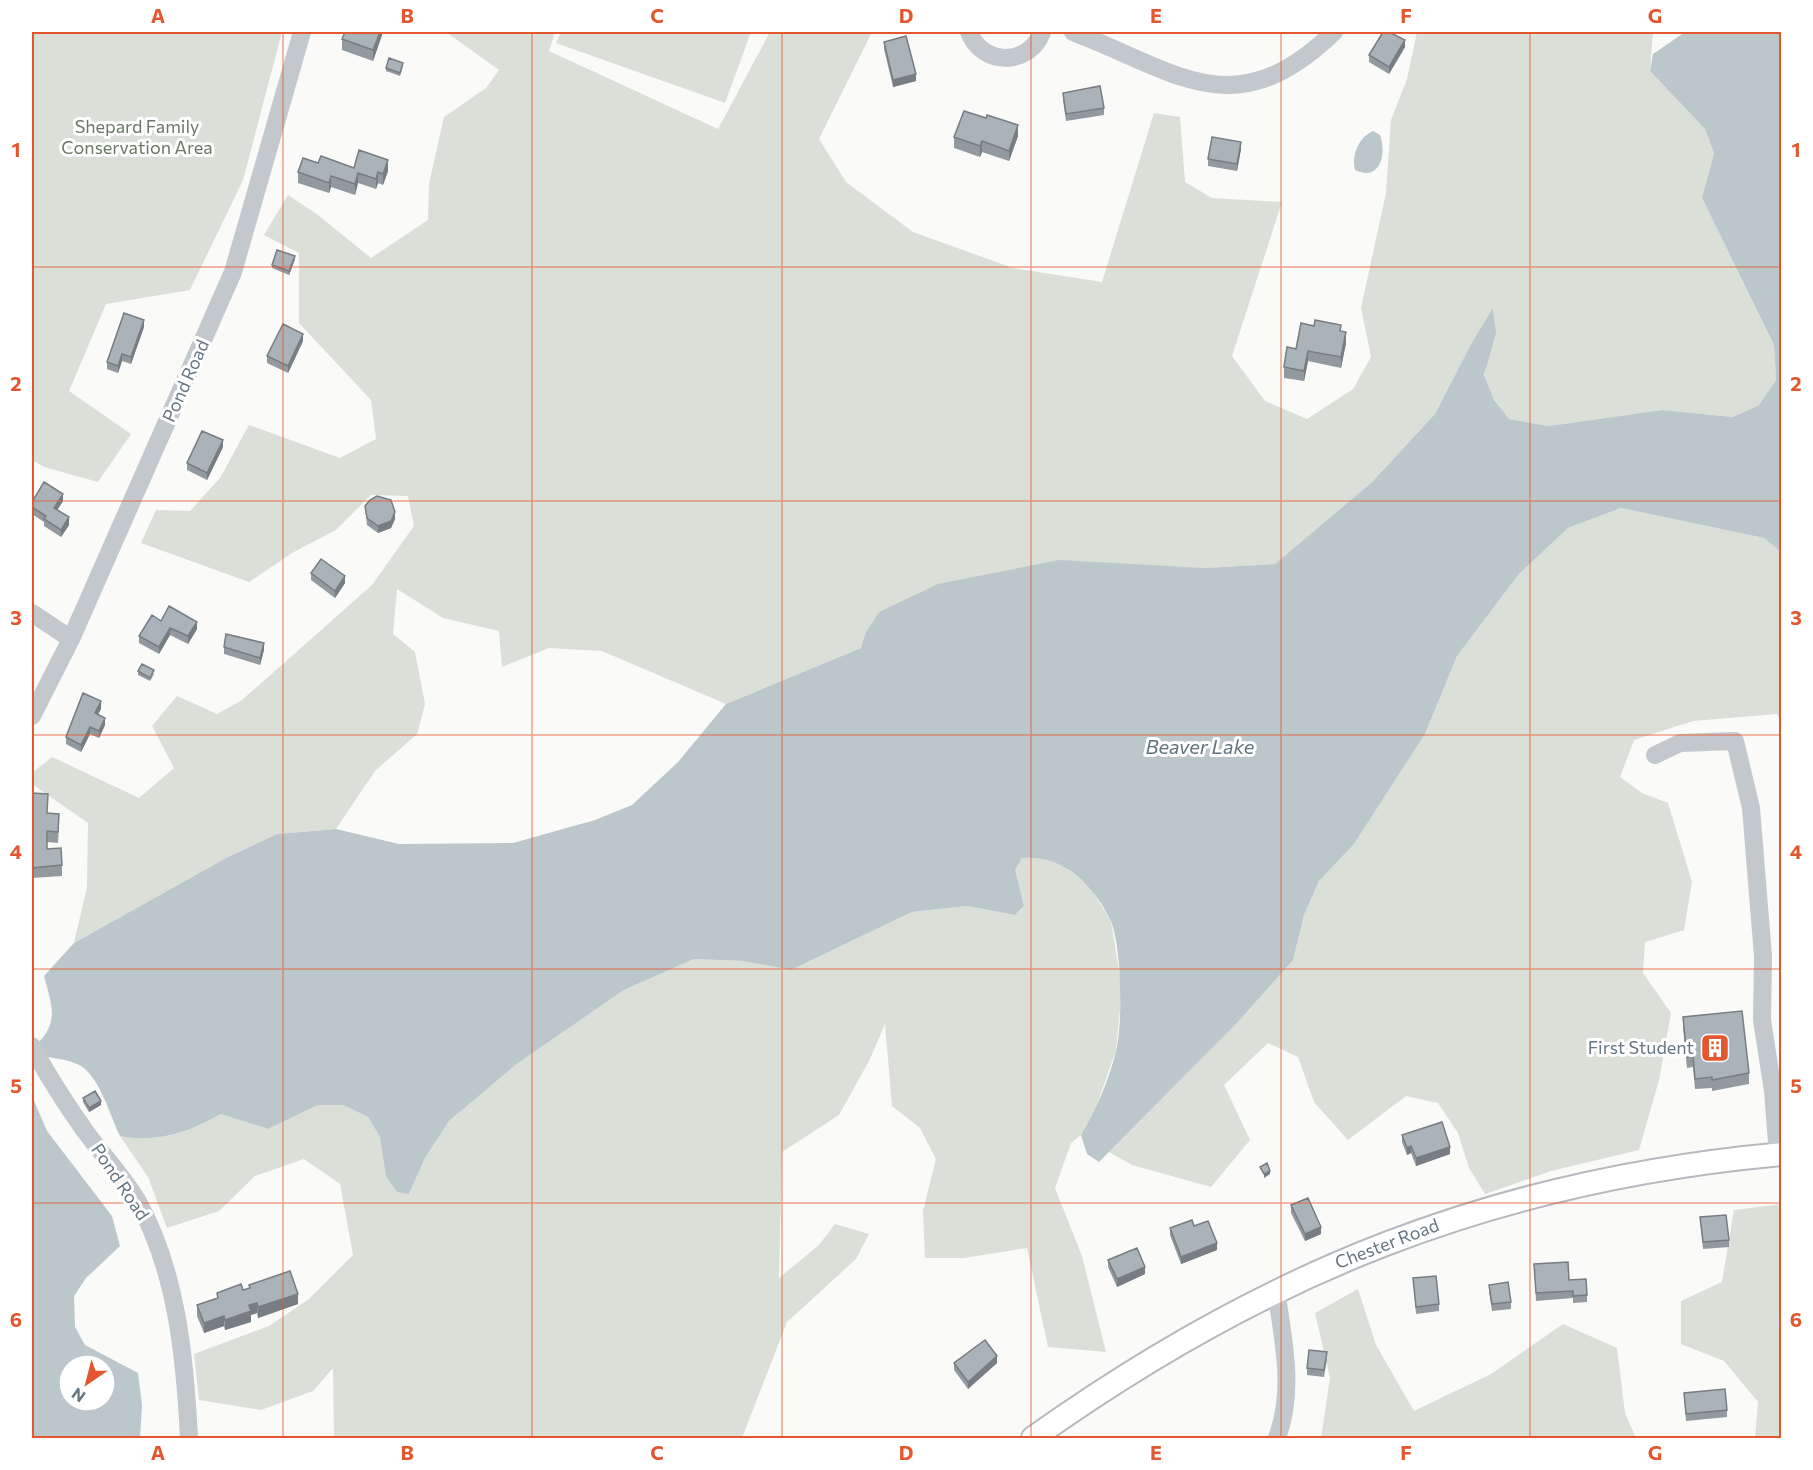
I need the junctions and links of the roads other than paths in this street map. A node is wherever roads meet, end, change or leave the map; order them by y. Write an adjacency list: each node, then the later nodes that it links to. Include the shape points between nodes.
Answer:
1 (302, 32): 7 (street, Pond Road, via 233,272)
2 (969, 32): 3 (street, via 986,53 1006,58 1026,52)
3 (1042, 32)
4 (1073, 32): 5 (street, via 1176,77 1213,85 1243,83 1278,72 1301,60)
5 (1334, 32)
6 (32, 613): 7 (street)
7 (71, 639): 8 (street, Pond Road)
8 (32, 716)
9 (1655, 755): 11 (street, via 1680,743 1735,741 1751,808 1763,956 1762,1020)
10 (32, 1046): 13 (street, Pond Road, via 56,1088 135,1198 157,1243 166,1269 180,1345)
11 (1780, 1154): 12 (main road, Chester Road, via 1630,1174 1488,1207 1415,1231)
12 (1276, 1290): 14 (main road, Chester Road, via 1137,1368); 15 (street, via 1288,1387)
13 (189, 1438)
14 (1033, 1438)
15 (1277, 1438)

